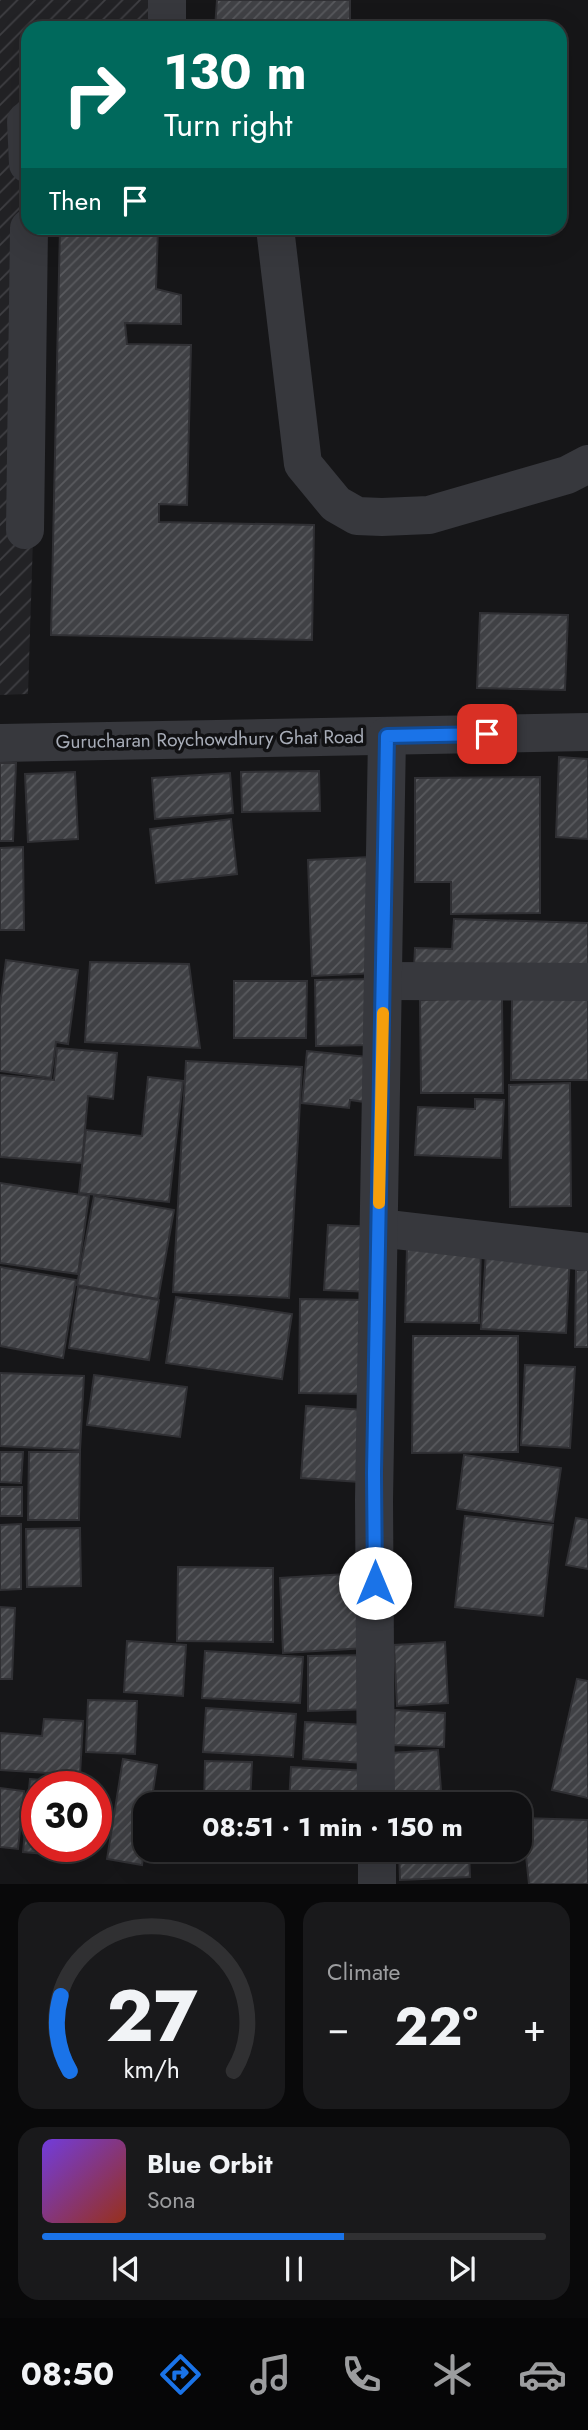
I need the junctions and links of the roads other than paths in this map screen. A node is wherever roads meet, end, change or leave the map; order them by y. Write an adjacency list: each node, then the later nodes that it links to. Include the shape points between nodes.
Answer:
1 (167, 0): 2 (street)
2 (167, 21)
3 (29, 235): 6 (street)
4 (276, 235): 5 (street, via 303,464 335,505 357,516 429,515 567,475)
5 (588, 464)
6 (25, 530)
7 (588, 732): 8 (street, Gurucharan Roychowdhury Ghat Road)
8 (387, 736): 9 (street, Gurucharan Roychowdhury Ghat Road); 10 (street)
9 (0, 743)
10 (384, 981): 11 (street); 12 (street)
11 (588, 982)
12 (379, 1228): 13 (street); 14 (street, via 374,1500)
13 (588, 1252)
14 (376, 1792)
15 (377, 1862): 16 (street)
16 (377, 1884)

